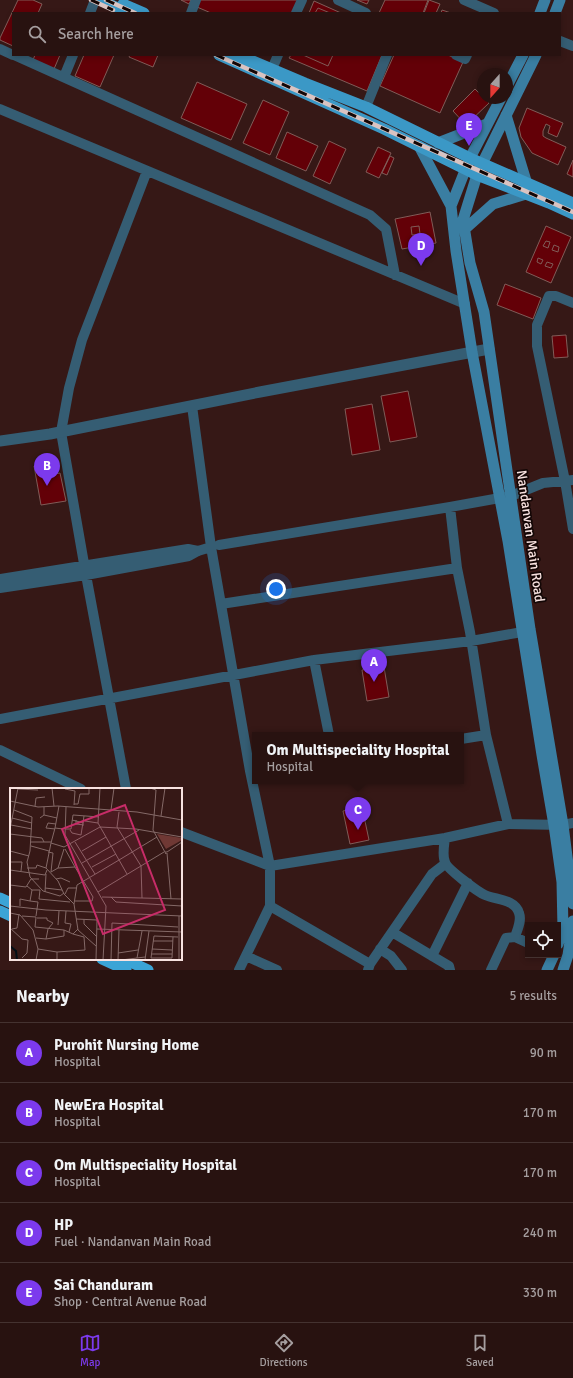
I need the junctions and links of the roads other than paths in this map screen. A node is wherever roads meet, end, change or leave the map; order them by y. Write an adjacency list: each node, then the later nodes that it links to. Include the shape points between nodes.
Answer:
1 (95, 0): 11 (street)
2 (100, 0): 12 (main road)
3 (116, 0): 13 (main road)
4 (196, 0): 14 (street)
5 (302, 0): 15 (street)
6 (338, 0): 16 (street)
7 (464, 0): 10 (street)
8 (545, 0): 18 (main road)
9 (560, 0): 19 (main road)
10 (483, 7): 17 (street)
11 (90, 12)
12 (127, 12)
13 (142, 12)
14 (191, 12)
15 (296, 12)
16 (364, 12)
17 (492, 12)
18 (540, 12)
19 (555, 12)
20 (561, 41): 21 (street)
21 (573, 46)
22 (0, 49): 23 (street)
23 (12, 55)
24 (15, 56): 36 (street)
25 (73, 56): 36 (street)
26 (221, 56): 43 (main road)
27 (241, 56): 34 (main road)
28 (278, 56): 34 (street)
29 (387, 56): 38 (street)
30 (458, 56): 31 (street, via 465,59)
31 (466, 56)
32 (522, 56): 35 (main road)
33 (536, 56): 40 (main road)
34 (272, 69): 38 (main road)
35 (513, 74)
36 (64, 77): 54 (street, via 370,215 386,230)
37 (498, 104): 41 (main road)
38 (366, 107): 42 (main road)
39 (0, 109): 47 (street)
40 (506, 115): 45 (main road); 49 (main road)
41 (487, 124): 42 (main road); 44 (main road)
42 (438, 143): 44 (main road)
43 (419, 146): 46 (main road); 51 (main road)
44 (470, 158): 45 (main road); 46 (main road)
45 (482, 164): 48 (main road, Nandanvan Main Road); 49 (main road)
46 (465, 169): 48 (main road); 51 (main road)
47 (147, 171): 54 (street); 60 (street, via 82,340)
48 (477, 175): 49 (main road); 53 (main road, Nandanvan Main Road, via 463,220)
49 (527, 189): 50 (main road); 52 (main road); 53 (main road, via 493,204)
50 (573, 203)
51 (451, 206): 56 (main road)
52 (573, 214)
53 (465, 229): 57 (main road, Nandanvan Main Road, via 470,263 484,312)
54 (395, 275): 56 (street)
55 (573, 303): 62 (street, via 550,296 537,325 537,346)
56 (465, 304): 58 (main road)
57 (489, 349): 58 (street); 63 (main road, Nandanvan Main Road)
58 (472, 352): 59 (street); 64 (main road)
59 (192, 406): 60 (street); 67 (street)
60 (61, 432): 61 (street); 69 (street)
61 (0, 441)
62 (569, 480): 63 (street, via 544,483); 66 (street)
63 (510, 496): 64 (street); 88 (main road, Nandanvan Main Road)
64 (499, 498): 65 (street); 73 (main road)
65 (450, 507): 67 (street); 68 (street)
66 (573, 529)
67 (215, 546): 69 (street); 72 (street)
68 (457, 568): 72 (street); 74 (street)
69 (85, 570): 70 (street); 71 (street); 77 (street)
70 (0, 580)
71 (0, 588)
72 (221, 604): 76 (street)
73 (522, 632): 74 (street); 88 (main road, via 542,755)
74 (471, 641): 75 (street); 80 (street)
75 (314, 660): 76 (street); 79 (street)
76 (234, 675): 77 (street); 83 (street)
77 (109, 698): 78 (street); 86 (street)
78 (0, 719)
79 (328, 732)
80 (486, 735): 81 (street); 87 (street)
81 (464, 739)
82 (0, 750): 85 (street)
83 (252, 766)
84 (255, 784): 92 (street)
85 (79, 788)
86 (126, 788)
87 (508, 824): 88 (street); 90 (street)
88 (563, 824): 96 (main road, Nandanvan Main Road); 102 (main road)
89 (182, 832): 92 (street)
90 (445, 838): 91 (street); 92 (street)
91 (445, 864): 93 (street); 101 (street, via 432,874)
92 (270, 866): 97 (street)
93 (468, 883): 103 (street, via 478,892 512,904 519,912 520,920); 107 (street)
94 (0, 898): 95 (highway)
95 (10, 903)
96 (573, 904)
97 (270, 906): 106 (street); 111 (street)
98 (0, 911): 99 (highway)
99 (10, 916)
100 (573, 921): 112 (main road)
101 (392, 932): 105 (street); 107 (street)
102 (561, 935)
103 (515, 937): 104 (street); 119 (street, via 506,938)
104 (525, 942)
105 (380, 949): 111 (street); 117 (street, via 391,956)
106 (246, 956): 115 (street); 116 (street)
107 (432, 956): 118 (street, via 449,966)
108 (551, 958): 120 (main road)
109 (104, 960): 113 (highway)
110 (126, 960): 114 (highway)
111 (369, 967)
112 (567, 969)
113 (126, 970)
114 (148, 970)
115 (239, 970)
116 (277, 970)
117 (402, 970)
118 (450, 970)
119 (491, 970)
120 (547, 970)

